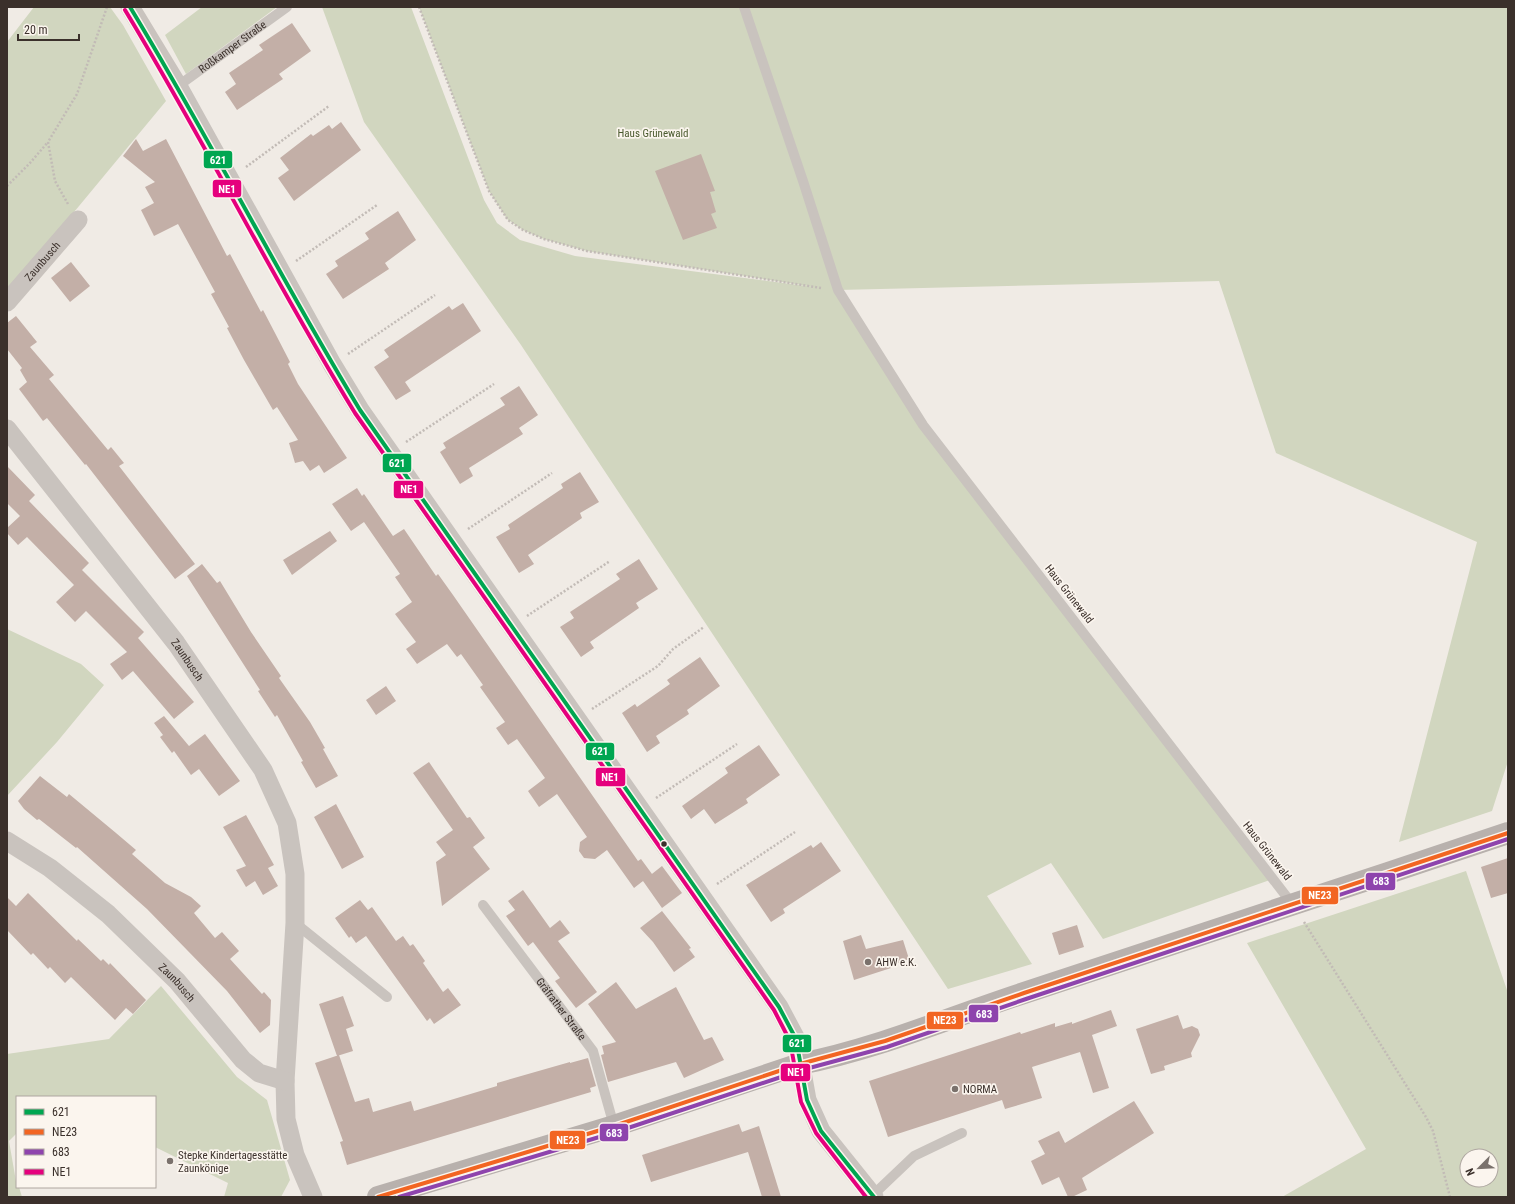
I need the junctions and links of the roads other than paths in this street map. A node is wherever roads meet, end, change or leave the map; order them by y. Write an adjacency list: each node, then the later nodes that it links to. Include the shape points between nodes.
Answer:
1 (130, 7): 4 (street)
2 (287, 7): 4 (lane, Roßkamper Straße)
3 (744, 7): 11 (lane, Haus Grünewald, via 838,290 923,425)
4 (178, 86): 14 (street, via 332,364 389,453 789,1023 796,1038)
5 (78, 220): 6 (street, Zaunbusch)
6 (7, 302)
7 (7, 429): 12 (street, Zaunbusch, via 176,643 263,770 287,823 295,874)
8 (1508, 833): 11 (main road)
9 (7, 841): 15 (street, Zaunbusch, via 50,868 108,914 177,981 243,1060 259,1073)
10 (483, 905): 16 (lane, Gräfrather Straße, via 593,1051)
11 (1293, 905): 14 (main road, via 891,1039 832,1058)
12 (295, 923): 13 (lane); 15 (street, Zaunbusch)
13 (387, 997)
14 (800, 1064): 16 (main road); 18 (street, via 807,1100 821,1131)
15 (285, 1081): 19 (street, Zaunbusch, via 286,1119 295,1155)
16 (614, 1126): 20 (main road)
17 (962, 1133): 18 (lane, via 914,1156)
18 (874, 1196)
19 (313, 1197)
20 (378, 1197)

